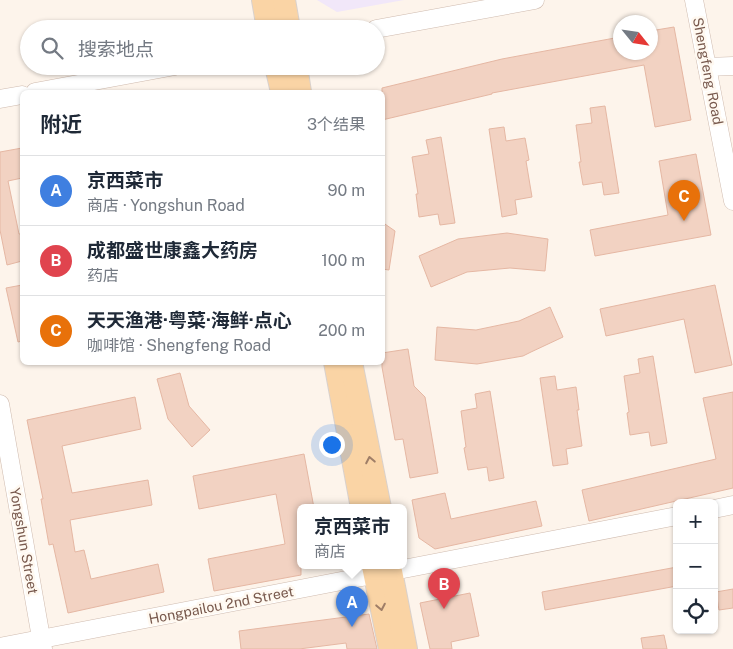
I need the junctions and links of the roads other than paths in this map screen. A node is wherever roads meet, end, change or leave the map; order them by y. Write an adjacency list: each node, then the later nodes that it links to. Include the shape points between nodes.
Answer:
1 (263, 0): 5 (main road)
2 (284, 0): 6 (main road)
3 (535, 0): 7 (street)
4 (694, 0): 9 (street, Shengfeng Road)
5 (266, 20)
6 (287, 20)
7 (385, 27)
8 (733, 66): 9 (street)
9 (707, 67): 18 (street, Shengfeng Road)
10 (127, 75): 13 (street)
11 (278, 75): 14 (main road)
12 (297, 75): 15 (main road)
13 (46, 90)
14 (282, 90)
15 (300, 90)
16 (20, 95): 17 (street)
17 (0, 99)
18 (733, 201)
19 (336, 365): 22 (main road)
20 (352, 365): 23 (main road, one-way to 20)
21 (0, 404): 29 (street, Yongshun Street)
22 (361, 504)
23 (379, 504)
24 (733, 505): 25 (street)
25 (718, 508)
26 (673, 517): 27 (street, Hongpailou 2nd Street)
27 (407, 565)
28 (382, 570): 29 (street, Hongpailou 2nd Street); 31 (main road, one-way to 31); 32 (main road)
29 (43, 644): 30 (street, Hongpailou 2nd Street)
30 (0, 648)
31 (390, 649)
32 (406, 649)

